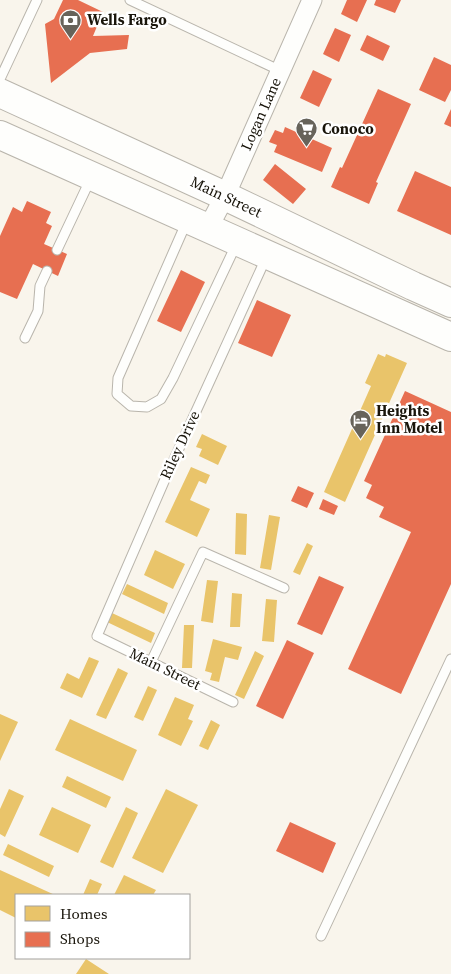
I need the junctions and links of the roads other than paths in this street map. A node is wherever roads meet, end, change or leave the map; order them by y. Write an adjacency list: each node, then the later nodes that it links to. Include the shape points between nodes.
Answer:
1 (36, 0): 5 (lane)
2 (130, 0): 4 (lane)
3 (312, 0): 4 (street, Logan Lane)
4 (281, 70): 9 (street, Logan Lane)
5 (0, 79)
6 (0, 93): 9 (main road, Main Street)
7 (0, 135): 8 (main road)
8 (92, 176): 10 (main road); 12 (lane)
9 (224, 196): 10 (street, Logan Lane); 15 (main road, Main Street)
10 (198, 223): 11 (main road); 11 (lane, via 118,378 117,394 131,406 148,407 161,399)
11 (238, 241): 13 (main road)
12 (57, 250)
13 (267, 255): 16 (main road); 19 (lane, Riley Drive)
14 (47, 271): 17 (lane, via 40,286 38,311)
15 (451, 303)
16 (451, 337)
17 (25, 338)
18 (284, 588): 21 (lane, via 203,552)
19 (97, 636): 21 (lane, Main Street)
20 (451, 659): 23 (lane)
21 (151, 662): 22 (lane, Main Street)
22 (233, 702)
23 (321, 936)

